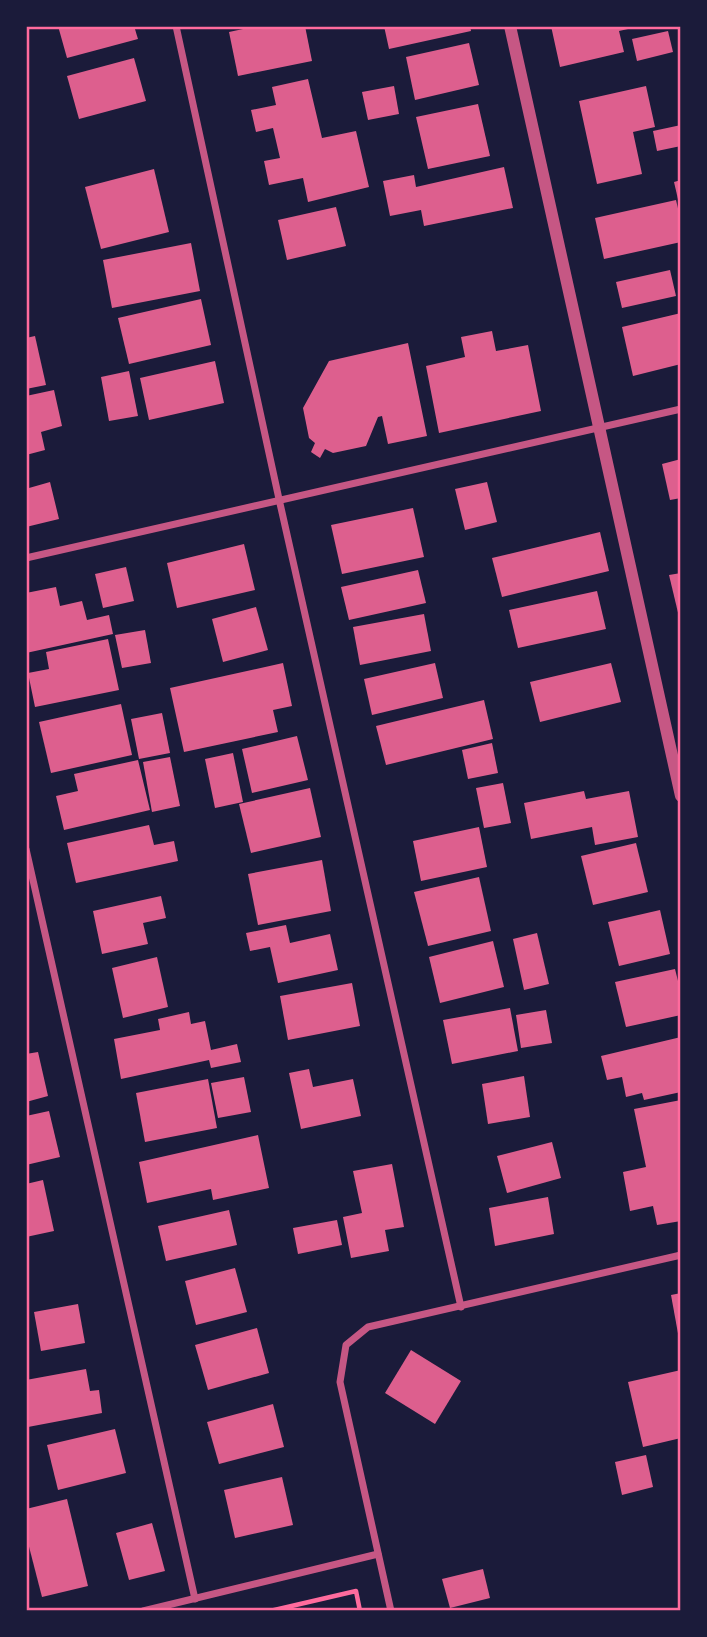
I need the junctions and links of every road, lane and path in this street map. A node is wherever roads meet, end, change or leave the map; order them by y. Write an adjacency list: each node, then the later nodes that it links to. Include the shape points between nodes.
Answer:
1 (176, 26): 5 (street)
2 (510, 26): 4 (street)
3 (681, 408): 4 (street)
4 (600, 428): 5 (street); 7 (street)
5 (279, 499): 6 (street); 10 (street)
6 (26, 558)
7 (681, 796)
8 (26, 849): 12 (street)
9 (681, 1255): 10 (street)
10 (461, 1307): 11 (street, via 368,1328 346,1345 340,1382)
11 (378, 1554): 12 (street); 16 (street)
12 (195, 1599): 13 (street)
13 (143, 1611)
14 (270, 1611): 15 (path, via 356,1591)
15 (360, 1611)
16 (391, 1611)

